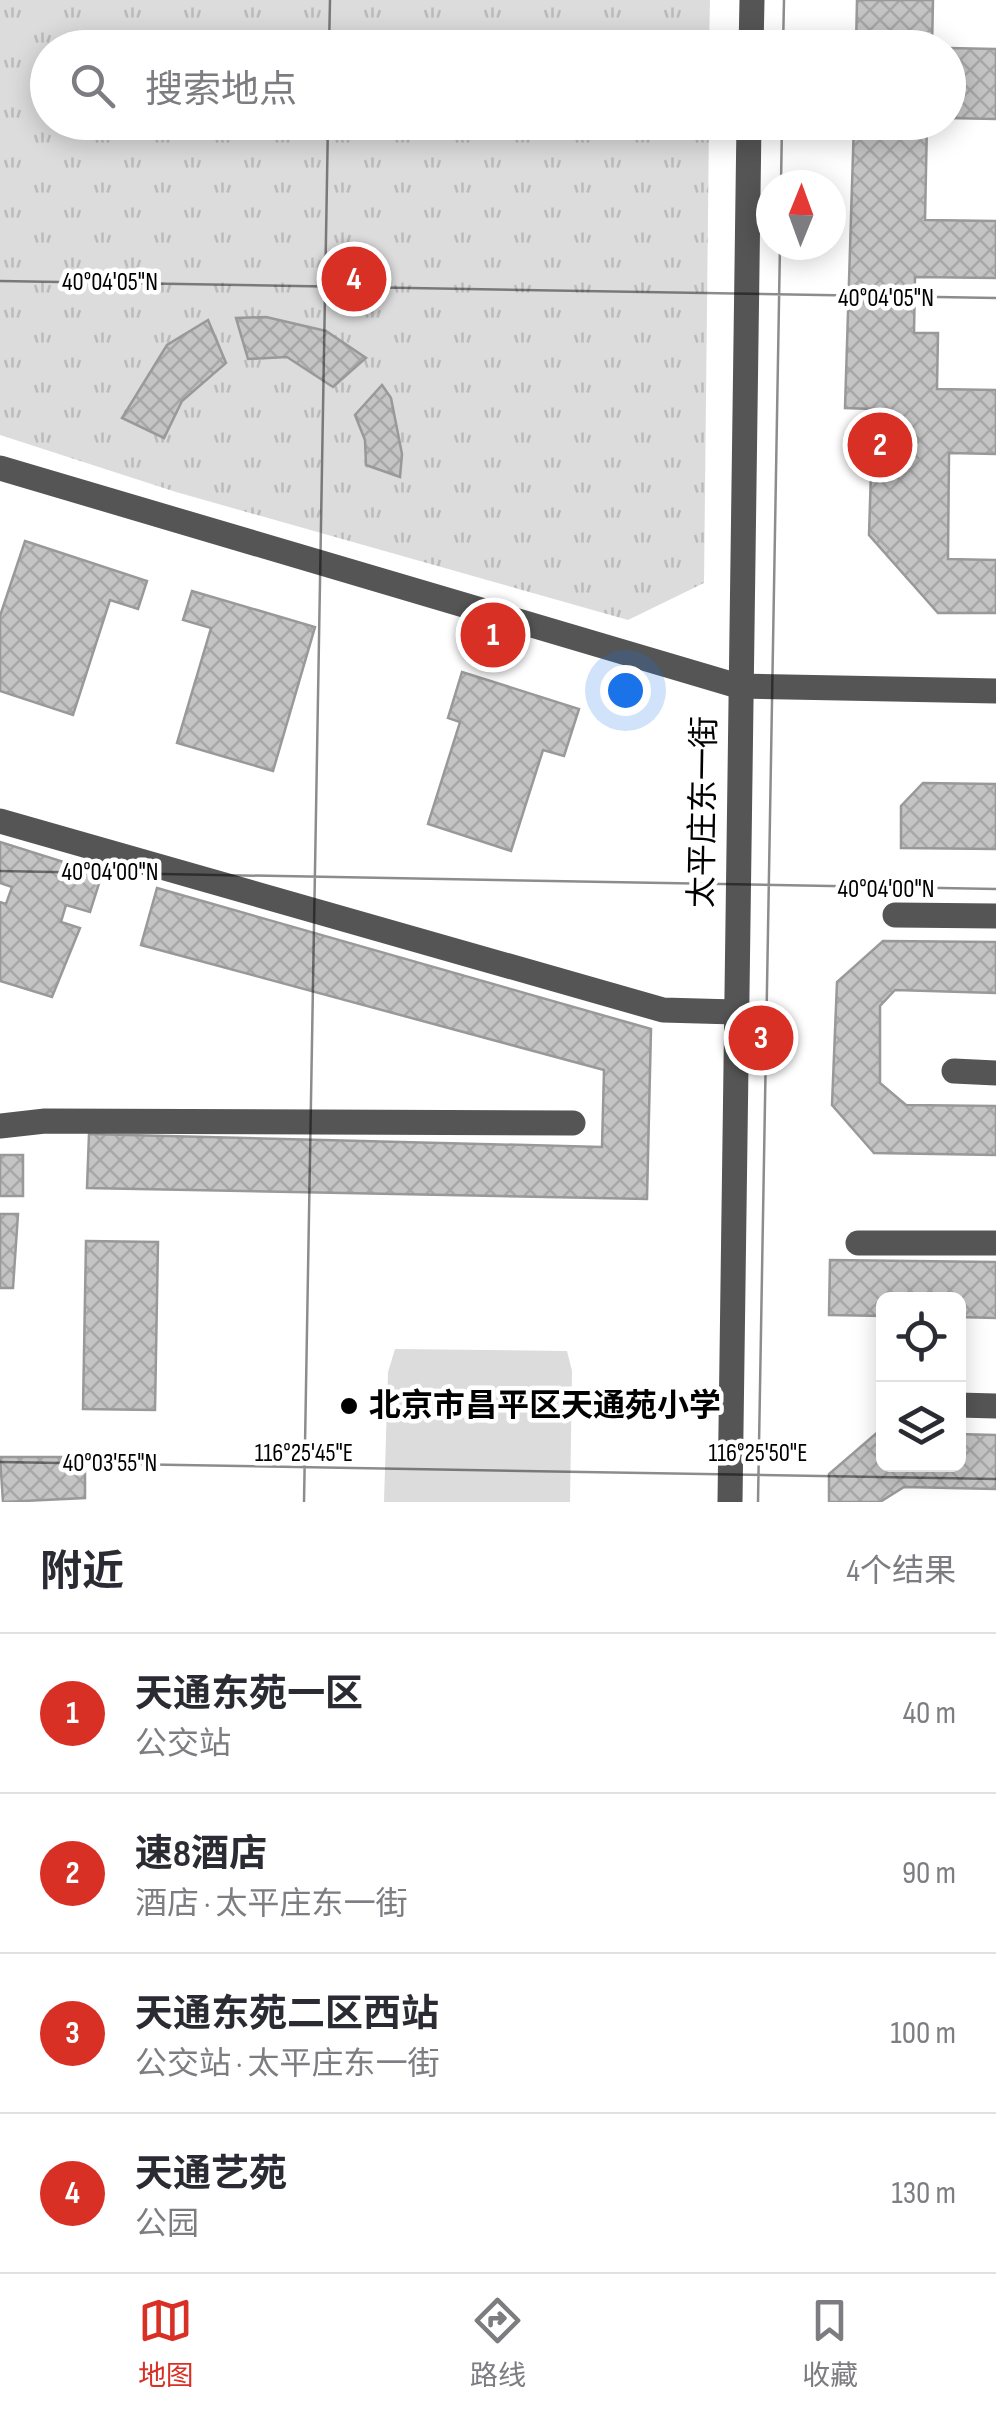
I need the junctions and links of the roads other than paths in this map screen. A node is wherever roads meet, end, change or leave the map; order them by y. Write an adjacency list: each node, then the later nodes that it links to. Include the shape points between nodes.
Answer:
1 (752, 0): 2 (street)
2 (751, 30)
3 (750, 140): 5 (street, 太平庄东一街)
4 (0, 468): 5 (street)
5 (738, 686): 6 (street); 10 (street, 太平庄东一街)
6 (996, 691)
7 (0, 821): 10 (street, via 662,1010)
8 (895, 915): 9 (street)
9 (996, 916)
10 (735, 1012): 19 (street, 太平庄东一街)
11 (954, 1072): 12 (street)
12 (996, 1073)
13 (573, 1124): 14 (street)
14 (0, 1126)
15 (858, 1243): 16 (street)
16 (996, 1243)
17 (966, 1405): 18 (street)
18 (996, 1406)
19 (730, 1502)

